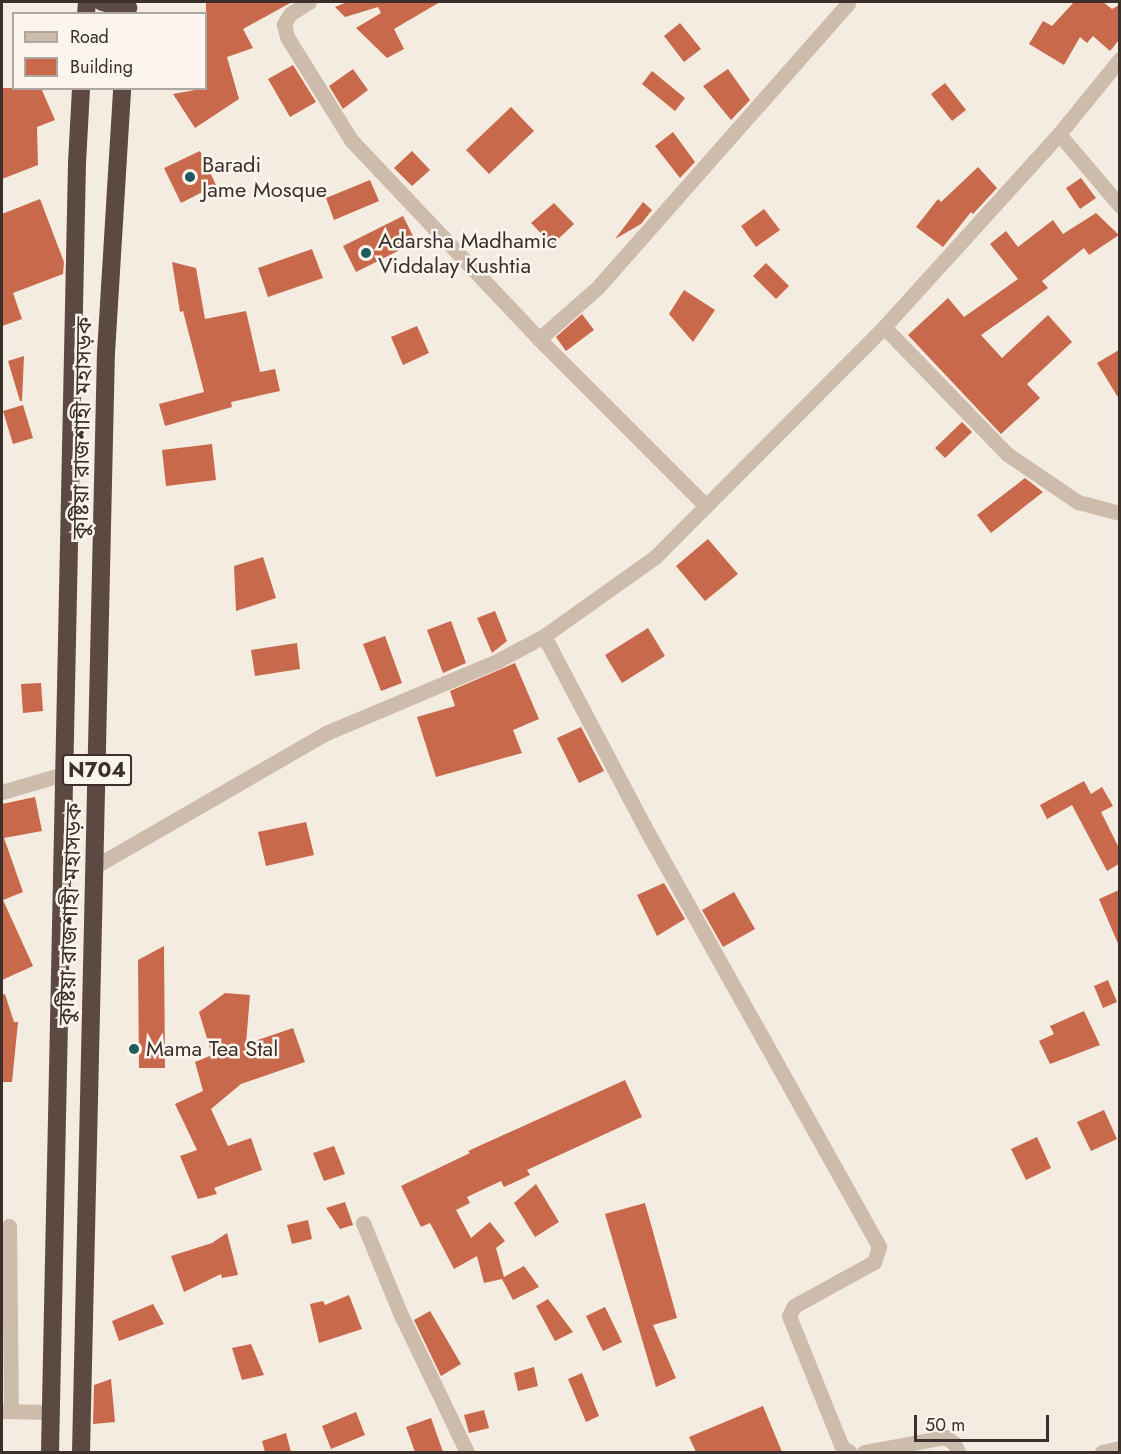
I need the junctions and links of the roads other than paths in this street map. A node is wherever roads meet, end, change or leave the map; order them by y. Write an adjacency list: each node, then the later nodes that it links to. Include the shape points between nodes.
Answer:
1 (102, 2): 4 (highway)
2 (309, 2): 11 (street, via 290,14 284,24 287,37 351,140)
3 (848, 3): 11 (street, via 598,287)
4 (128, 8)
5 (1119, 59): 8 (street)
6 (81, 90): 15 (highway, কুষ্টিয়া রাজশাহী মহাসড়ক / N704, via 76,163)
7 (122, 90): 16 (highway, কুষ্টিয়া রাজশাহী মহাসড়ক / N704, via 106,353)
8 (1059, 134): 9 (street); 10 (street)
9 (1119, 206)
10 (885, 327): 12 (street); 13 (street, via 1007,454 1078,502)
11 (539, 339): 12 (street)
12 (706, 506): 14 (street, via 655,557)
13 (1119, 513)
14 (544, 636): 19 (street, via 497,661 326,733); 30 (street, via 644,826 879,1247 874,1262 794,1306 789,1316 842,1447)
15 (68, 659): 16 (highway); 17 (highway, কুষ্টিয়া রাজশাহী মহাসড়ক / N704)
16 (101, 663): 19 (highway, কুষ্টিয়া রাজশাহী মহাসড়ক / N704)
17 (63, 774): 18 (street); 20 (highway, কুষ্টিয়া রাজশাহী মহাসড়ক / N704)
18 (2, 792)
19 (94, 867): 21 (highway, কুষ্টিয়া রাজশাহী মহাসড়ক / N704)
20 (59, 1080): 21 (highway); 25 (highway, কুষ্টিয়া রাজশাহী মহাসড়ক / N704)
21 (89, 1084): 28 (highway, কুষ্টিয়া রাজশাহী মহাসড়ক / N704)
22 (363, 1223): 29 (street, via 401,1315)
23 (9, 1226): 24 (street)
24 (6, 1411): 25 (street)
25 (52, 1412): 27 (highway, কুষ্টিয়া রাজশাহী মহাসড়ক / N704)
26 (1119, 1448): 33 (street)
27 (50, 1452)
28 (81, 1452)
29 (467, 1452)
30 (850, 1452)
31 (864, 1452): 32 (street, via 945,1437)
32 (958, 1452)
33 (1102, 1452)

